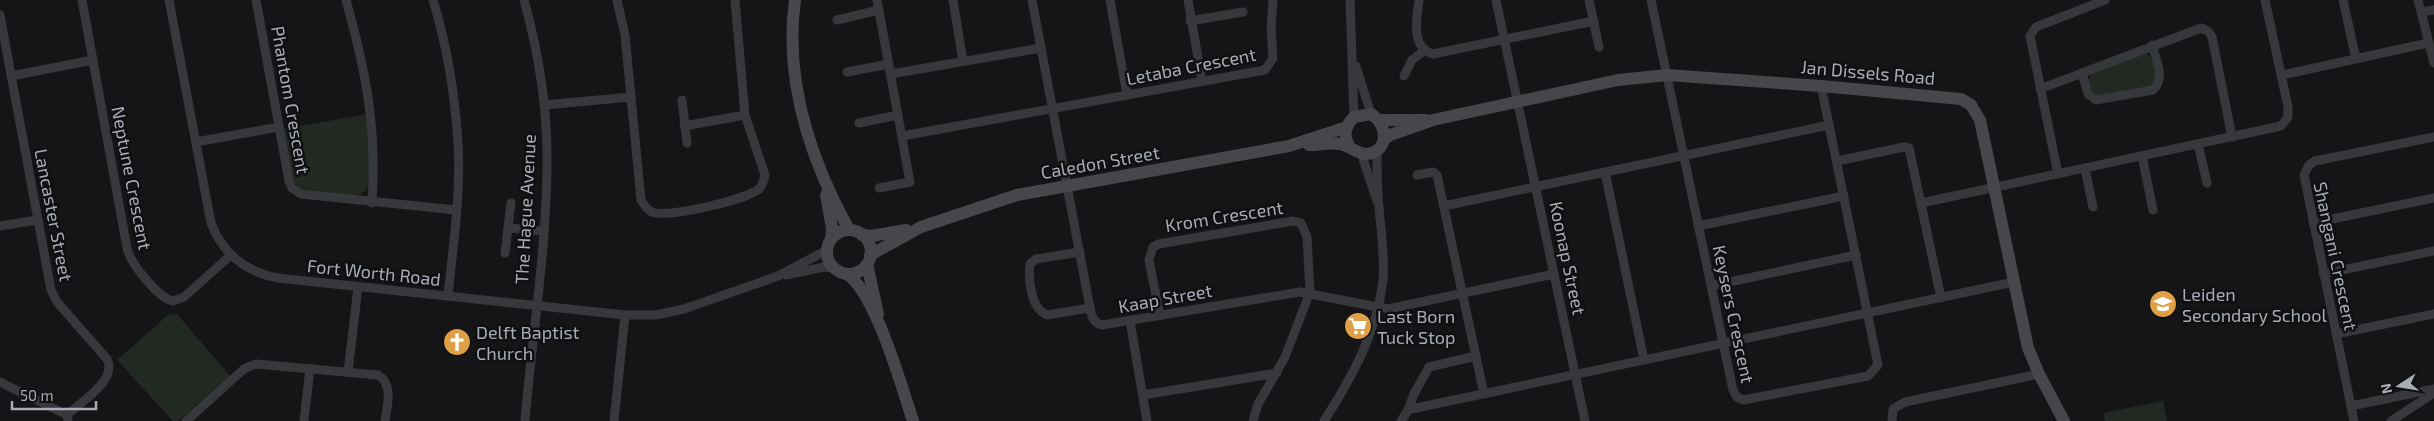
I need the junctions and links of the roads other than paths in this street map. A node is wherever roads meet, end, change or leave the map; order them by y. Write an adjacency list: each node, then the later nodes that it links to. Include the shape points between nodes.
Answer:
1 (82, 0): 41 (street, Neptune Crescent)
2 (169, 0): 73 (street, Fort Worth Road)
3 (256, 0): 69 (street, Phantom Crescent)
4 (346, 0): 95 (street, via 363,60 373,120 375,170)
5 (433, 0): 101 (street, via 453,92 458,144)
6 (524, 0): 59 (street, The Hague Avenue, via 533,33)
7 (616, 0): 56 (street, via 625,35)
8 (735, 0): 61 (street)
9 (795, 0): 87 (street, via 793,43 799,94)
10 (877, 0): 25 (street)
11 (953, 0): 42 (street)
12 (1032, 0): 37 (street, Kaap Street)
13 (1110, 0): 55 (street)
14 (1188, 0): 31 (street)
15 (1273, 0): 52 (street, Letaba Crescent, via 1273,58 1268,68)
16 (1350, 0): 39 (street)
17 (1418, 0): 38 (street, via 1416,25 1419,44)
18 (1496, 0): 33 (street, Koonap Street)
19 (1589, 0): 32 (street)
20 (1651, 0): 48 (street, Keysers Crescent)
21 (2105, 0): 54 (street, via 2036,27 2032,32 2030,42)
22 (2265, 0): 49 (street)
23 (2343, 0): 40 (street)
24 (2418, 0): 28 (street)
25 (879, 10): 30 (street); 44 (street)
26 (2434, 10): 28 (street)
27 (1243, 12): 31 (street)
28 (2421, 12): 34 (street)
29 (0, 15): 50 (street, Lancaster Street)
30 (838, 20)
31 (1190, 21): 52 (street)
32 (1594, 22): 33 (street); 36 (street)
33 (1505, 40): 38 (street, via 1438,54); 58 (street, Koonap Street)
34 (2428, 43): 40 (street); 43 (street)
35 (2152, 45): 46 (street); 46 (street, via 2160,76 2159,84 2153,90 2096,100 2088,94); 71 (street, via 2198,28 2210,34)
36 (1599, 47)
37 (1041, 48): 42 (street); 60 (street, Kaap Street)
38 (1425, 50): 51 (street, via 1412,60)
39 (1352, 54): 63 (street); 65 (street)
40 (2356, 59): 49 (street)
41 (93, 60): 50 (street); 116 (street, Neptune Crescent, via 132,264 162,296 177,300)
42 (963, 61): 47 (street)
43 (2434, 63)
44 (889, 64): 45 (street); 47 (street)
45 (847, 72)
46 (2082, 73): 54 (street)
47 (891, 74): 62 (street)
48 (1667, 74): 53 (street, Jan Dissels Road); 58 (street, Jan Dissels Road, via 1618,80); 80 (street, Keysers Crescent)
49 (2282, 75): 71 (street, via 2288,114 2284,124)
50 (11, 76): 103 (street, Lancaster Street)
51 (1404, 76)
52 (1202, 82): 55 (street, Letaba Crescent)
53 (1821, 86): 67 (street, Keysers Crescent); 92 (street, Jan Dissels Road, via 1954,97 1966,102 1980,120)
54 (2040, 89): 85 (street)
55 (1127, 95): 60 (street, Letaba Crescent)
56 (631, 97): 59 (street); 61 (street, via 641,200 652,212 711,206 760,188 765,175)
57 (682, 100): 68 (street)
58 (1518, 102): 64 (street, Jan Dissels Road); 90 (street, Koonap Street)
59 (544, 105): 110 (street, The Hague Avenue, via 547,169)
60 (1052, 108): 70 (street, Letaba Crescent); 89 (street, Kaap Street)
61 (745, 115): 68 (street)
62 (898, 115): 66 (street); 70 (street)
63 (1375, 117): 64 (street, Jan Dissels Road); 65 (street); 76 (street, via 1383,126)
64 (1433, 120): 76 (street, Jan Dissels Road, via 1390,135)
65 (1350, 122): 77 (street, Caledon Street); 78 (street, via 1345,133)
66 (859, 123)
67 (1829, 125): 80 (street); 82 (street, Keysers Crescent)
68 (684, 126): 74 (street)
69 (279, 127): 73 (street); 95 (street, Phantom Crescent, via 289,181 295,191)
70 (902, 136): 91 (street, via 910,182)
71 (2232, 137): 75 (street)
72 (2434, 137): 104 (street, Shangani Crescent, via 2312,163 2306,168 2304,178)
73 (196, 142): 116 (street, Fort Worth Road, via 211,223)
74 (687, 143)
75 (2198, 144): 81 (street); 88 (street)
76 (1380, 145): 79 (street); 98 (street)
77 (1289, 146): 78 (street, Caledon Street, via 1326,143); 89 (street, Caledon Street)
78 (1349, 146): 79 (street)
79 (1361, 154): 98 (street)
80 (1684, 156): 84 (street); 106 (street, Keysers Crescent)
81 (2142, 156): 83 (street); 102 (street)
82 (1837, 161): 93 (street, Keysers Crescent); 97 (street, via 1908,147)
83 (2085, 169): 85 (street); 100 (street)
84 (1605, 172): 90 (street); 143 (street)
85 (2058, 174): 92 (street)
86 (1417, 175): 99 (street, via 1436,173)
87 (823, 181): 109 (street); 112 (street, via 832,228)
88 (2207, 183)
89 (1067, 186): 107 (street, Caledon Street, via 995,201); 114 (street, Kaap Street)
90 (1536, 186): 99 (street); 121 (street, Koonap Street)
91 (879, 188)
92 (1996, 188): 97 (street); 124 (street, Jan Dissels Road)
93 (1844, 196): 106 (street); 117 (street, Keysers Crescent)
94 (2434, 198): 104 (street)
95 (372, 202): 101 (street, Phantom Crescent)
96 (511, 203): 108 (street)
97 (1921, 203): 130 (street)
98 (1379, 206): 133 (street, via 1383,280)
99 (1444, 206): 128 (street)
100 (2093, 207)
101 (456, 210): 129 (street)
102 (2153, 210)
103 (38, 220): 105 (street); 156 (street, Lancaster Street, via 53,295 107,359 110,367 106,380)
104 (2313, 223): 122 (street, Shangani Crescent)
105 (0, 226)
106 (1698, 226): 125 (street, Keysers Crescent)
107 (921, 227): 111 (street, Caledon Street); 118 (street, Caledon Street)
108 (508, 228): 110 (street); 115 (street)
109 (849, 230): 111 (street); 112 (street, via 839,233)
110 (544, 231): 131 (street, The Hague Avenue)
111 (862, 235): 118 (street, via 869,244)
112 (829, 245): 119 (street, via 828,257); 123 (street, Fort Worth Road)
113 (2434, 251): 122 (street)
114 (1080, 252): 132 (street, Kaap Street); 132 (street, via 1036,259 1030,264 1029,272 1036,307 1040,312 1047,315)
115 (505, 253)
116 (231, 255): 126 (street, Fort Worth Road, via 248,268 268,276)
117 (1856, 255): 125 (street); 134 (street, Keysers Crescent)
118 (869, 259): 120 (street, via 862,270); 138 (street)
119 (834, 268): 120 (street); 123 (street, Fort Worth Road)
120 (847, 274): 138 (street, via 860,286)
121 (1554, 274): 128 (street, Kaap Street); 147 (street, Koonap Street)
122 (2323, 274): 140 (street, Shangani Crescent)
123 (778, 276): 136 (street, Fort Worth Road, via 669,314)
124 (2014, 282): 130 (street); 148 (street, Jan Dissels Road, via 2028,348)
125 (1711, 286): 141 (street, Keysers Crescent)
126 (358, 287): 129 (street, Fort Worth Road); 145 (street)
127 (1310, 292): 133 (street, Kaap Street); 137 (street, Kaap Street); 137 (street, Krom Crescent, via 1307,237 1301,223 1293,221 1153,247 1149,260); 146 (street)
128 (1462, 293): 133 (street, Kaap Street); 142 (street)
129 (448, 296): 131 (street, Fort Worth Road)
130 (1940, 298): 134 (street)
131 (537, 306): 136 (street, Fort Worth Road); 160 (street, The Hague Avenue)
132 (1090, 308): 139 (street, Kaap Street, via 1096,324)
133 (1378, 308): 165 (street, via 1369,340 1353,375)
134 (1869, 313): 141 (street); 141 (street, Keysers Crescent, via 1878,359 1876,369 1868,376 1840,382 1743,400 1733,390)
135 (2434, 314): 140 (street)
136 (625, 315): 161 (street)
137 (1160, 316): 139 (street, Kaap Street)
138 (879, 321): 162 (street)
139 (1130, 321): 153 (street)
140 (2336, 334): 154 (street, Shangani Crescent)
141 (1723, 344): 143 (street)
142 (1476, 356): 152 (street); 155 (street, via 1430,367)
143 (1644, 360): 147 (street)
144 (310, 368): 145 (street); 157 (street, via 263,363 247,368); 158 (street)
145 (348, 372): 159 (street, via 375,374 385,381 388,391)
146 (1277, 373): 153 (street); 164 (street, via 1258,404)
147 (1575, 374): 152 (street); 167 (street, Koonap Street)
148 (2039, 374): 168 (street, via 1904,402 1893,409); 169 (street, Jan Dissels Road)
149 (0, 382): 156 (street)
150 (2434, 389): 154 (street)
151 (2434, 393): 171 (street)
152 (1484, 394): 155 (street)
153 (1143, 395): 163 (street)
154 (2351, 406): 170 (street, Shangani Crescent)
155 (1408, 410): 166 (street)
156 (68, 418)
157 (186, 421)
158 (304, 421)
159 (385, 421)
160 (524, 421)
161 (614, 421)
162 (913, 421)
163 (1147, 421)
164 (1253, 421)
165 (1324, 421)
166 (1401, 421)
167 (1585, 421)
168 (1892, 421)
169 (2064, 421)
170 (2354, 421)
171 (2391, 421)

